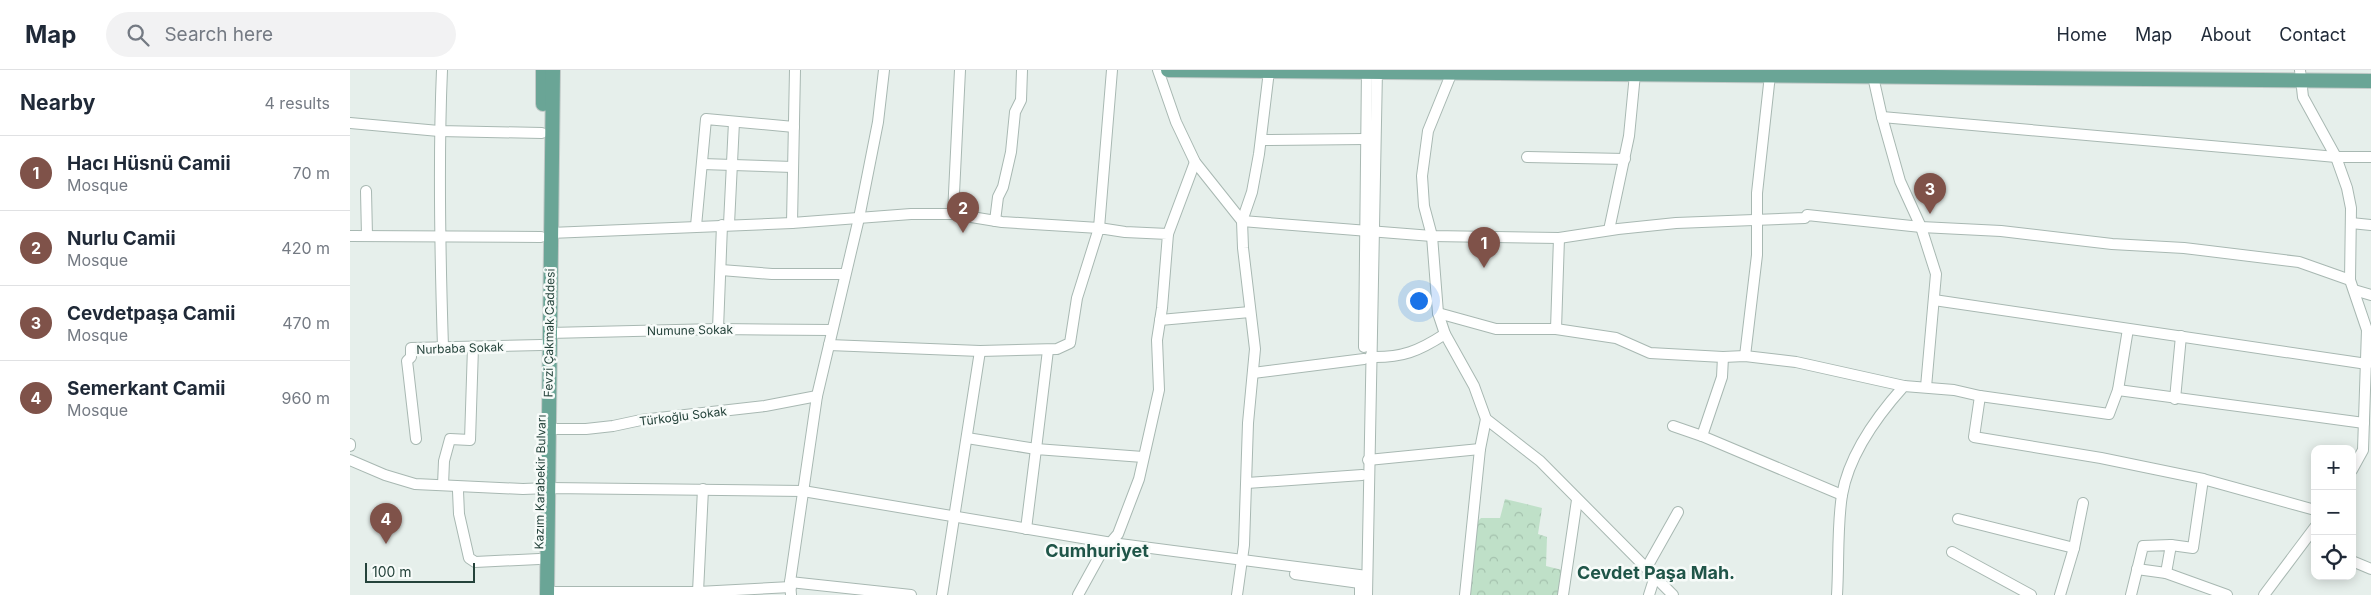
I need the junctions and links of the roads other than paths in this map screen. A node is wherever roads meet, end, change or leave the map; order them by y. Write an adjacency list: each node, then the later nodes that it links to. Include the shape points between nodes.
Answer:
1 (442, 70): 26 (street)
2 (543, 70): 27 (main road, Kazım Karabekir Bulvarı)
3 (553, 70): 54 (main road, Fevzi Çakmak Caddesi)
4 (795, 70): 25 (street)
5 (884, 70): 40 (street, via 878,122)
6 (960, 70): 39 (street)
7 (1022, 70): 41 (street, via 1021,100 1016,112 1012,152 998,197)
8 (1112, 70): 49 (street)
9 (1158, 70): 34 (street, via 1176,122)
10 (1168, 70): 13 (main road)
11 (1372, 70): 13 (main road); 14 (main road); 28 (street); 52 (street)
12 (2124, 70): 19 (main road)
13 (1269, 71): 29 (street)
14 (1452, 72): 17 (main road); 58 (street, via 1428,131 1422,176 1424,206)
15 (2371, 72): 19 (main road)
16 (1873, 73): 18 (main road); 20 (main road); 22 (street)
17 (1635, 74): 20 (main road); 33 (street)
18 (2008, 74): 19 (main road)
19 (2300, 74): 21 (main road); 31 (street, via 2303,97)
20 (1770, 75): 43 (street)
21 (2371, 81)
22 (1882, 117): 31 (street); 50 (street, via 1900,181)
23 (350, 122): 26 (street)
24 (734, 122): 25 (street); 35 (street, via 706,119); 36 (street)
25 (794, 126): 37 (street)
26 (439, 131): 27 (street); 57 (street)
27 (542, 133): 54 (main road, Kazım Karabekir Bulvarı)
28 (1365, 139): 29 (street); 52 (street)
29 (1261, 140): 42 (street, via 1252,192)
30 (1527, 157): 33 (street)
31 (2336, 157): 32 (street); 45 (street, via 2347,188)
32 (2371, 157)
33 (1625, 159): 51 (street)
34 (1195, 162): 42 (street); 53 (street)
35 (702, 164): 36 (street); 48 (street)
36 (732, 165): 37 (street); 46 (street)
37 (793, 167): 44 (street)
38 (366, 191): 56 (street)
39 (953, 214): 40 (street); 41 (street)
40 (859, 218): 44 (street); 61 (street)
41 (995, 221): 49 (street)
42 (1242, 221): 52 (street); 66 (street)
43 (1757, 221): 50 (street, via 1807,216); 51 (street, via 1676,223); 82 (street, via 1757,255)
44 (792, 223): 46 (street)
45 (2351, 223): 47 (street); 62 (street)
46 (725, 225): 48 (street); 60 (street)
47 (2371, 225)
48 (696, 226): 54 (street)
49 (1099, 228): 53 (street); 80 (street, via 1077,298 1070,343)
50 (1921, 228): 62 (street, via 2000,231 2112,244 2184,248 2299,262); 65 (street, via 1936,274)
51 (1609, 230): 59 (street)
52 (1369, 231): 58 (street); 84 (street)
53 (1168, 234): 68 (street)
54 (546, 235): 57 (street); 73 (main road, Fevzi Çakmak Caddesi); 76 (main road, Kazım Karabekir Bulvarı)
55 (350, 236): 56 (street)
56 (367, 236): 57 (street)
57 (439, 236): 78 (street)
58 (1432, 236): 59 (street); 67 (street)
59 (1559, 238): 70 (street)
60 (722, 270): 61 (street); 69 (street)
61 (844, 274): 72 (street)
62 (2350, 280): 63 (street)
63 (2354, 290): 64 (street); 85 (street, via 2367,330)
64 (2371, 295)
65 (1934, 300): 71 (street); 88 (street)
66 (1250, 312): 68 (street); 86 (street, via 1255,349)
67 (1438, 313): 70 (street, via 1496,330); 74 (street)
68 (1160, 320): 103 (street, via 1157,340 1159,390)
69 (718, 329): 72 (street, Numune Sokak); 73 (street, Numune Sokak)
70 (1556, 329): 83 (street, via 1616,338 1650,353)
71 (2128, 329): 75 (street); 89 (street)
72 (831, 330): 77 (street)
73 (549, 333): 96 (main road, Fevzi Çakmak Caddesi)
74 (1445, 334): 84 (street, via 1421,349 1397,357); 93 (street, via 1474,386)
75 (2181, 336): 85 (street); 92 (street)
76 (541, 345): 79 (street, Nurbaba Sokak); 112 (main road, Kazım Karabekir Bulvarı)
77 (829, 345): 81 (street); 90 (street)
78 (443, 347): 79 (street, Nurbaba Sokak); 99 (street, Nurbaba Sokak, via 411,348 411,357 407,361)
79 (473, 347): 111 (street, via 470,440 450,439 444,461)
80 (1048, 350): 81 (street); 100 (street)
81 (980, 351): 98 (street)
82 (1744, 356): 83 (street); 87 (street, via 1796,362)
83 (1723, 357): 97 (street, via 1722,377)
84 (1367, 358): 86 (street); 105 (street); 108 (street)
85 (2367, 364): 94 (street)
86 (1254, 373): 110 (street, via 1248,423)
87 (1904, 386): 88 (street); 116 (street, via 1878,418 1850,467)
88 (1926, 388): 91 (street)
89 (2118, 390): 91 (street, via 2109,414); 92 (street)
90 (817, 396): 96 (street, Türkoğlu Sokak, via 765,406 586,429); 115 (street)
91 (1980, 396): 109 (street, via 1974,438 2101,458)
92 (2175, 399): 94 (street)
93 (1486, 419): 101 (street); 117 (street, via 1540,461)
94 (2364, 423): 102 (street)
95 (1673, 426): 97 (street)
96 (548, 429): 112 (main road, Fevzi Çakmak Caddesi)
97 (1702, 436): 116 (street)
98 (967, 438): 100 (street); 122 (street)
99 (416, 439)
100 (1036, 449): 103 (street); 123 (street)
101 (1480, 449): 105 (street); 147 (street)
102 (2367, 450): 107 (street)
103 (1143, 458): 126 (street, via 1118,534)
104 (350, 460): 111 (street, via 399,480)
105 (1368, 460): 137 (street)
106 (350, 465): 113 (street, via 395,485)
107 (2356, 465)
108 (1362, 475): 110 (street); 137 (street)
109 (2203, 480): 119 (street); 125 (street, via 2193,548)
110 (1247, 482): 131 (street)
111 (443, 485): 112 (street)
112 (544, 490): 113 (street); 114 (street); 129 (main road, Kazım Karabekir Bulvarı); 140 (main road, Fevzi Çakmak Caddesi)
113 (458, 491): 129 (street, via 459,514 469,558 475,562)
114 (703, 492): 115 (street); 139 (street)
115 (802, 493): 122 (street); 138 (street)
116 (1842, 495): 151 (street)
117 (1577, 500): 132 (street); 148 (street)
118 (2083, 503): 127 (street)
119 (2311, 509)
120 (1678, 512): 132 (street)
121 (1958, 519): 127 (street)
122 (955, 520): 123 (street); 126 (street); 142 (street)
123 (1026, 529): 126 (street)
124 (2310, 544): 156 (street)
125 (2171, 545): 133 (street, via 2143,546); 135 (street)
126 (1109, 546): 131 (street); 143 (street, via 1100,554)
127 (2074, 548): 153 (street)
128 (1952, 552): 152 (street)
129 (539, 559): 140 (main road, Kazım Karabekir Bulvarı)
130 (2356, 563): 134 (street)
131 (1242, 564): 137 (street); 144 (street)
132 (1647, 567): 136 (street)
133 (2137, 569): 135 (street); 154 (street)
134 (2371, 569)
135 (2166, 573): 155 (street)
136 (1655, 576): 149 (street); 150 (street)
137 (1363, 580): 145 (street); 146 (street)
138 (791, 588): 139 (street); 141 (street)
139 (698, 592): 140 (street)
140 (544, 594)
141 (911, 595)
142 (942, 595)
143 (1078, 595)
144 (1237, 595)
145 (1360, 595)
146 (1367, 595)
147 (1465, 595)
148 (1563, 595)
149 (1649, 595)
150 (1673, 595)
151 (1837, 595)
152 (2032, 595)
153 (2060, 595)
154 (2131, 595)
155 (2227, 595)
156 (2264, 595)

